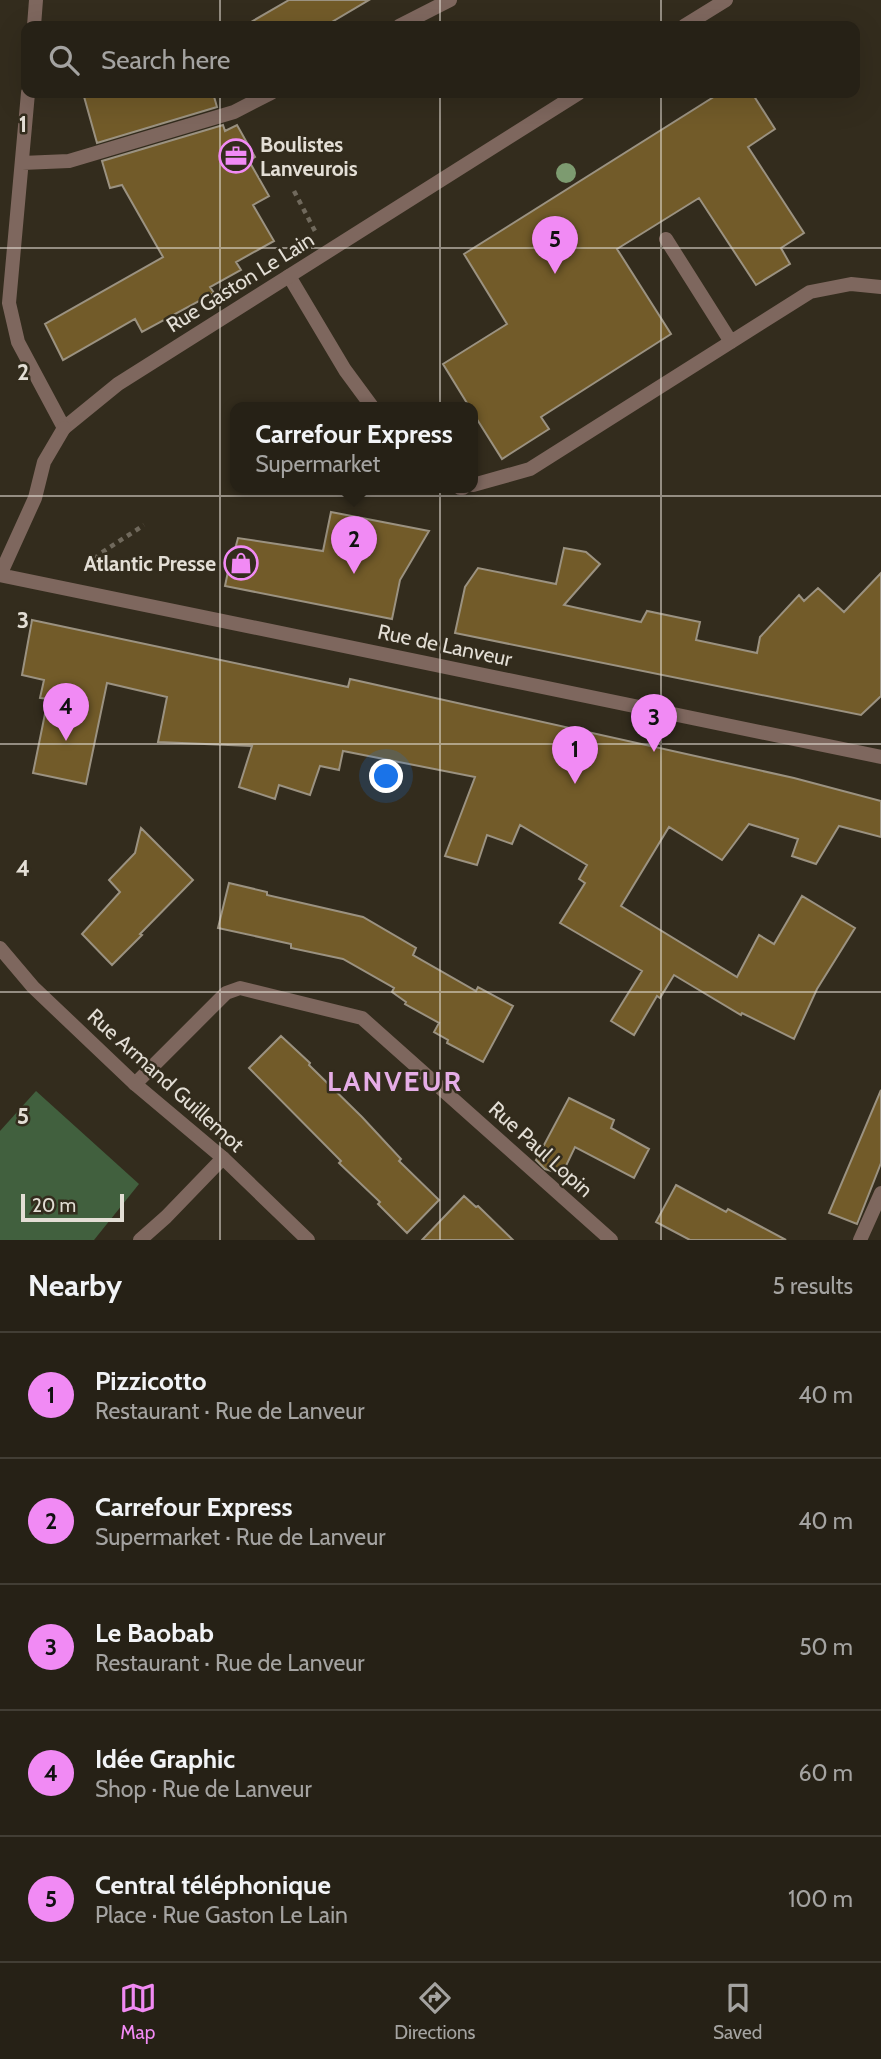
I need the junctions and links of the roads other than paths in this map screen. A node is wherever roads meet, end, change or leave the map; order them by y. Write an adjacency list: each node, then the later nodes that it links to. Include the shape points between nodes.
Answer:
1 (36, 0): 4 (street)
2 (450, 0): 5 (street)
3 (726, 0): 6 (street)
4 (34, 21)
5 (409, 21)
6 (692, 21)
7 (28, 98): 10 (street)
8 (261, 98): 10 (street, via 234,112 69,161)
9 (571, 98): 12 (street, Rue Gaston Le Lain)
10 (22, 163): 16 (street, via 9,303 18,342)
11 (666, 239): 14 (street)
12 (289, 276): 15 (street); 16 (street, Rue Gaston Le Lain, via 118,384)
13 (881, 287): 14 (street, via 851,284 810,292)
14 (731, 342): 17 (street, via 530,469)
15 (369, 402)
16 (64, 428): 18 (street, Rue Gaston Le Lain, via 44,462 35,498)
17 (478, 484)
18 (0, 575): 19 (street, Rue de Lanveur)
19 (881, 757)
20 (0, 947): 21 (street, Rue Armand Guillemot, via 33,987)
21 (135, 1084): 22 (street, Rue Armand Guillemot); 26 (street, Rue Paul Lopin, via 226,993 240,988 362,1018)
22 (223, 1158): 24 (street); 25 (street, Rue Armand Guillemot)
23 (881, 1193): 27 (street)
24 (140, 1240)
25 (308, 1240)
26 (611, 1240)
27 (860, 1240)

